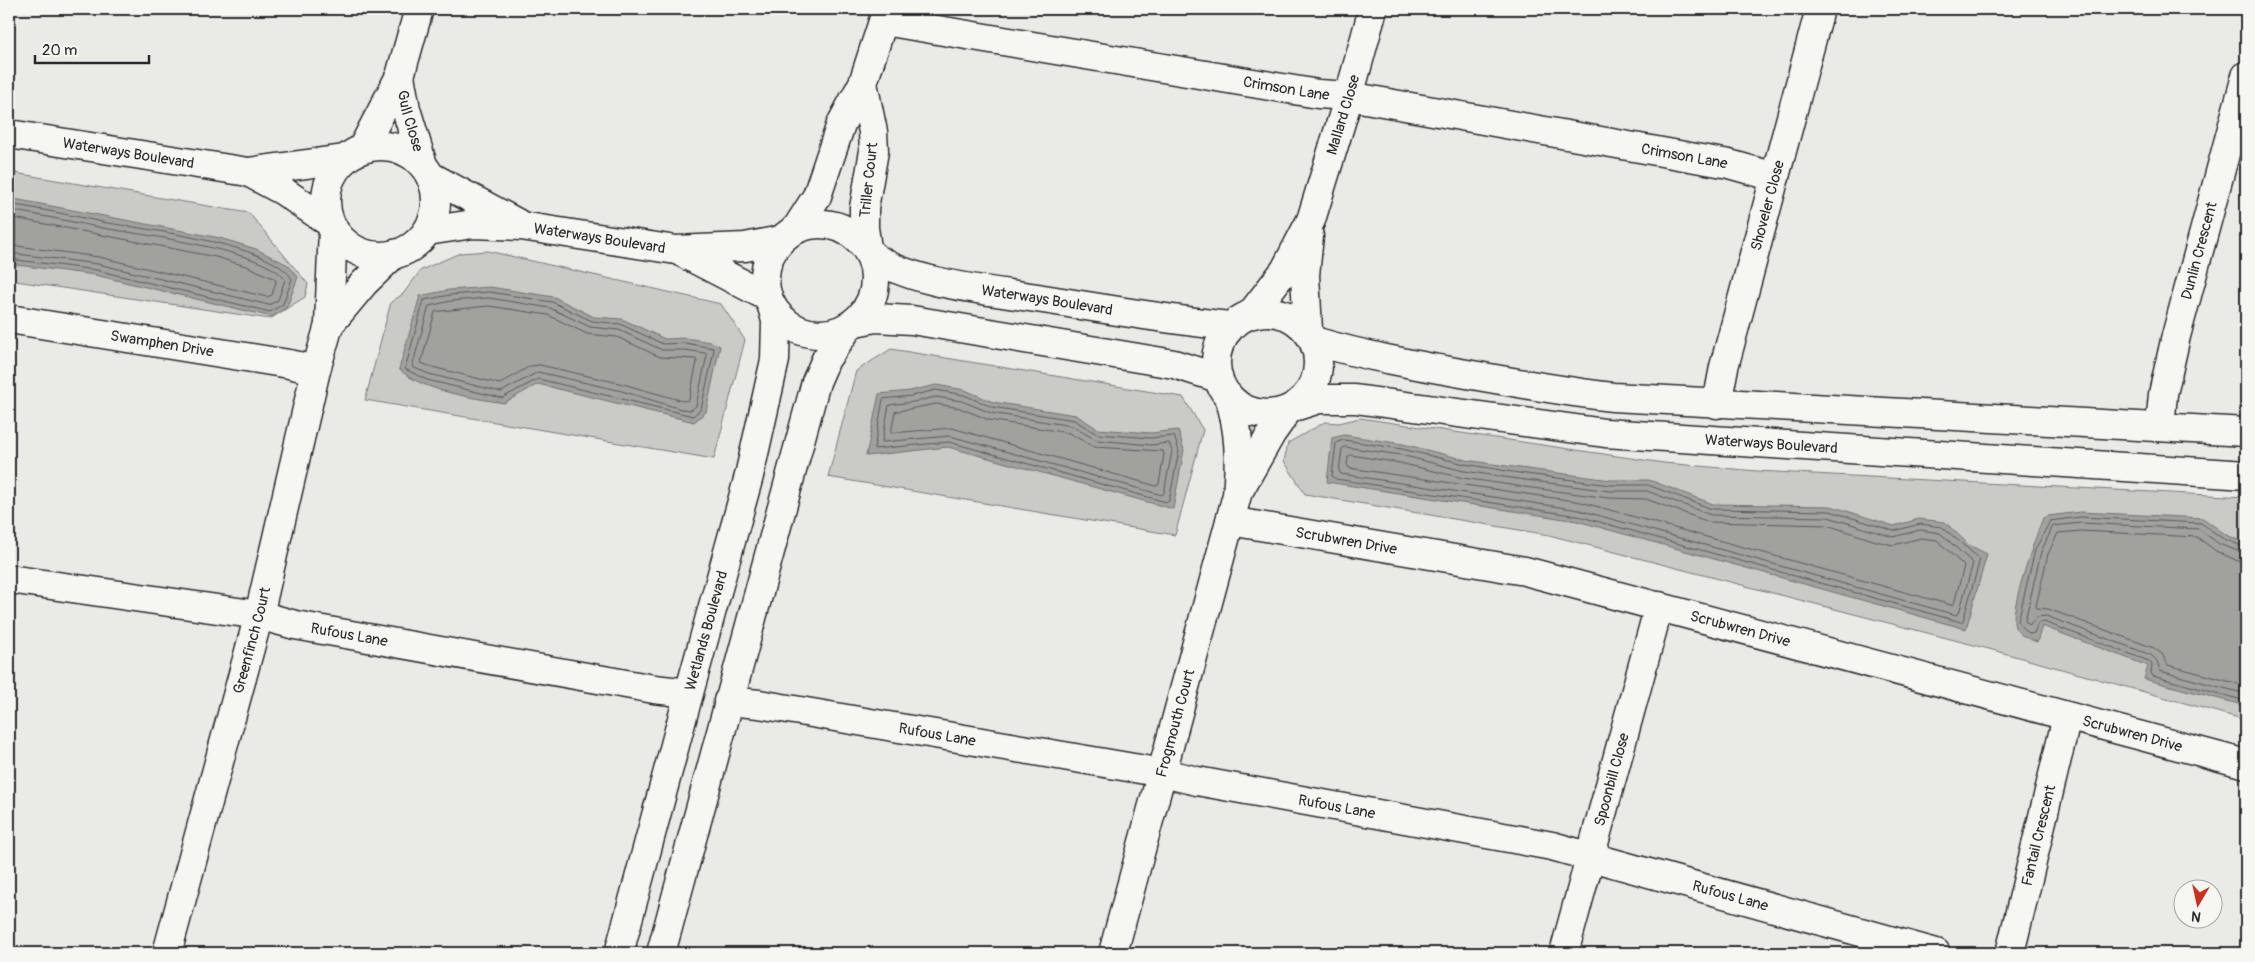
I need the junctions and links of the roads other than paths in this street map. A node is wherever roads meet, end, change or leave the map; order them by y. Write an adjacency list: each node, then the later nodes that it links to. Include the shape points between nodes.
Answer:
1 (419, 9): 5 (street, Gull Close)
2 (1373, 9): 8 (street, Mallard Close)
3 (1820, 9): 13 (street, Shoveler Close)
4 (886, 15): 7 (street); 8 (street, Crimson Lane, via 1318,94)
5 (400, 76): 10 (street, Gull Close); 11 (street, Gull Close, via 406,109)
6 (2246, 76): 32 (street, Dunlin Crescent, via 2176,336 2163,394)
7 (863, 84): 18 (street, via 841,124 817,196); 20 (street, Triller Court, via 874,132 864,208)
8 (1349, 96): 13 (street, Crimson Lane, via 1728,164); 14 (street, Mallard Close)
9 (9, 134): 12 (street, Waterways Boulevard)
10 (353, 154): 11 (street, via 378,146 395,148 410,154); 12 (street, Waterways Boulevard); 15 (street, via 333,173 327,188 326,206)
11 (427, 171): 16 (street, Waterways Boulevard); 17 (street, via 435,190 436,204)
12 (248, 172): 15 (street, Waterways Boulevard, via 283,190)
13 (1775, 177): 30 (street, Shoveler Close)
14 (1311, 220): 24 (street, Mallard Close, via 1285,270); 27 (street, Mallard Close, via 1305,275)
15 (331, 226): 21 (street, via 347,244 361,252 377,256); 26 (street, Greenfinch Court)
16 (521, 226): 17 (street, Waterways Boulevard, via 473,224); 19 (street, Waterways Boulevard)
17 (427, 231): 21 (street, via 413,246)
18 (788, 234): 19 (street, Waterways Boulevard, via 745,247); 20 (street, via 816,224 834,225 853,234); 22 (street, via 772,251 766,264 765,280)
19 (676, 250): 22 (street, Waterways Boulevard)
20 (868, 251): 24 (street, Waterways Boulevard, via 886,266 941,282 1184,322); 25 (street, via 875,271 875,291 867,309)
21 (394, 254): 26 (street, Greenfinch Court, via 364,283)
22 (770, 301): 25 (street, via 788,324 809,333 833,333); 40 (street, Wetlands Boulevard, via 776,321 775,360 749,476)
23 (9, 318): 28 (street, Swamphen Drive)
24 (1241, 320): 27 (street, via 1266,312 1282,314 1296,320); 29 (street, via 1222,337 1217,351 1215,364)
25 (852, 324): 29 (street, via 875,318 912,320 1174,364); 41 (street, via 826,359 816,382)
26 (329, 325): 28 (street, Greenfinch Court)
27 (1311, 336): 30 (street, via 1362,355 1573,393); 31 (street, via 1319,355 1317,376 1308,396)
28 (316, 370): 39 (street, Greenfinch Court)
29 (1223, 388): 31 (street, via 1238,405 1250,412 1276,414); 35 (street, Frogmouth Court, via 1236,423 1240,460)
30 (1717, 404): 32 (street)
31 (1292, 408): 34 (street, Waterways Boulevard, via 1319,399 1355,399 1605,433); 35 (street, Frogmouth Court, via 1271,434)
32 (2160, 427): 33 (street)
33 (2246, 432)
34 (2246, 475)
35 (1237, 495): 36 (street, Frogmouth Court)
36 (1230, 522): 38 (street, Scrubwren Drive, via 1525,571); 44 (street, Frogmouth Court)
37 (9, 579): 39 (street, Rufous Lane)
38 (1659, 606): 42 (street, Scrubwren Drive); 45 (street, Spoonbill Close)
39 (258, 615): 40 (street, Rufous Lane, via 295,625); 46 (street, Greenfinch Court)
40 (688, 692): 47 (street, Wetlands Boulevard)
41 (728, 701): 44 (street, Rufous Lane); 48 (street)
42 (2067, 717): 43 (street, Scrubwren Drive); 52 (street, Fantail Crescent)
43 (2246, 764)
44 (1163, 773): 45 (street, Rufous Lane, via 1197,782 1552,846); 49 (street, Frogmouth Court)
45 (1590, 856): 50 (street, Spoonbill Close); 51 (street, Rufous Lane)
46 (167, 953)
47 (619, 953)
48 (661, 953)
49 (1113, 953)
50 (1564, 953)
51 (1936, 953)
52 (2010, 953)

